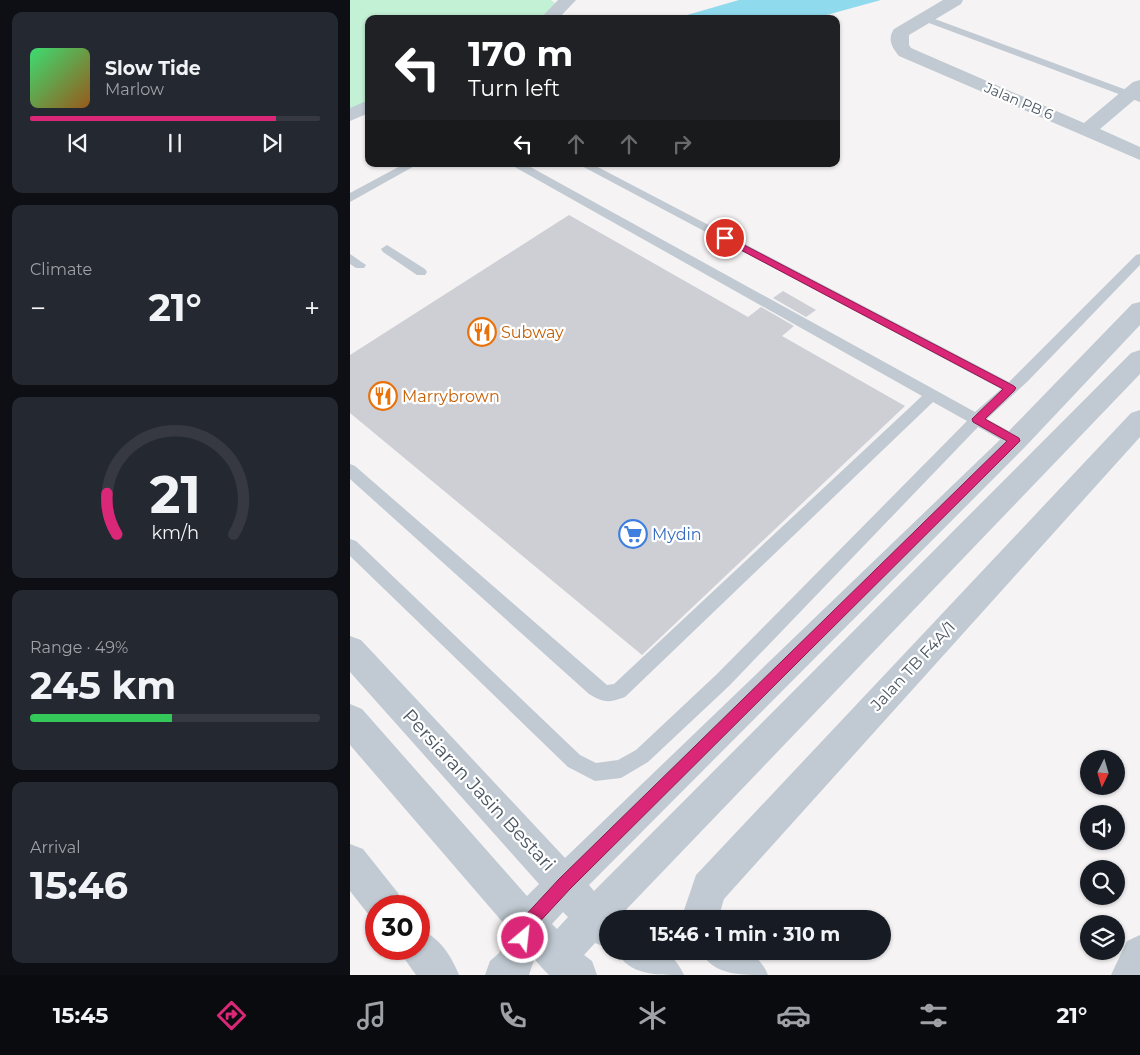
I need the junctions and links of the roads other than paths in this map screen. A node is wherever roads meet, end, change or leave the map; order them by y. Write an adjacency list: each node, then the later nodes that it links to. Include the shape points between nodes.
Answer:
1 (568, 0): 3 (street)
2 (955, 0): 4 (street)
3 (552, 15)
4 (924, 18): 5 (lane); 8 (street, Jalan PB 6, via 900,33 900,46 905,52)
5 (1136, 94): 8 (street)
6 (365, 108): 7 (street)
7 (350, 115)
8 (1087, 130): 9 (street, Jalan PB 6)
9 (1140, 154)
10 (407, 167): 13 (lane)
11 (529, 167): 20 (lane)
12 (590, 167): 19 (lane)
13 (350, 198)
14 (387, 249): 16 (lane)
15 (1140, 258): 19 (lane)
16 (420, 272)
17 (1140, 310): 23 (street)
18 (1140, 359): 31 (street)
19 (1010, 388): 21 (lane)
20 (932, 395): 21 (lane); 24 (lane, via 619,691 605,694)
21 (977, 419): 23 (lane); 25 (lane, via 723,680 642,756 620,769 595,772 574,761)
22 (1140, 420): 32 (street, Jalan TB F4A/1, via 709,888)
23 (1015, 441): 29 (street)
24 (350, 470)
25 (350, 546)
26 (350, 650): 29 (street, Persiaran Jasin Bestari)
27 (350, 720): 34 (street)
28 (350, 862): 30 (street)
29 (564, 884): 33 (street, Persiaran Jasin Bestari); 34 (street)
30 (376, 895)
31 (613, 910)
32 (702, 910)
33 (599, 923)
34 (527, 924): 40 (street); 41 (street)
35 (599, 925): 40 (street)
36 (1140, 954): 45 (street)
37 (428, 960): 42 (street)
38 (646, 960): 43 (street)
39 (730, 960): 44 (street)
40 (567, 965): 41 (street)
41 (509, 970)
42 (440, 975)
43 (665, 975)
44 (749, 975)
45 (1130, 975)

